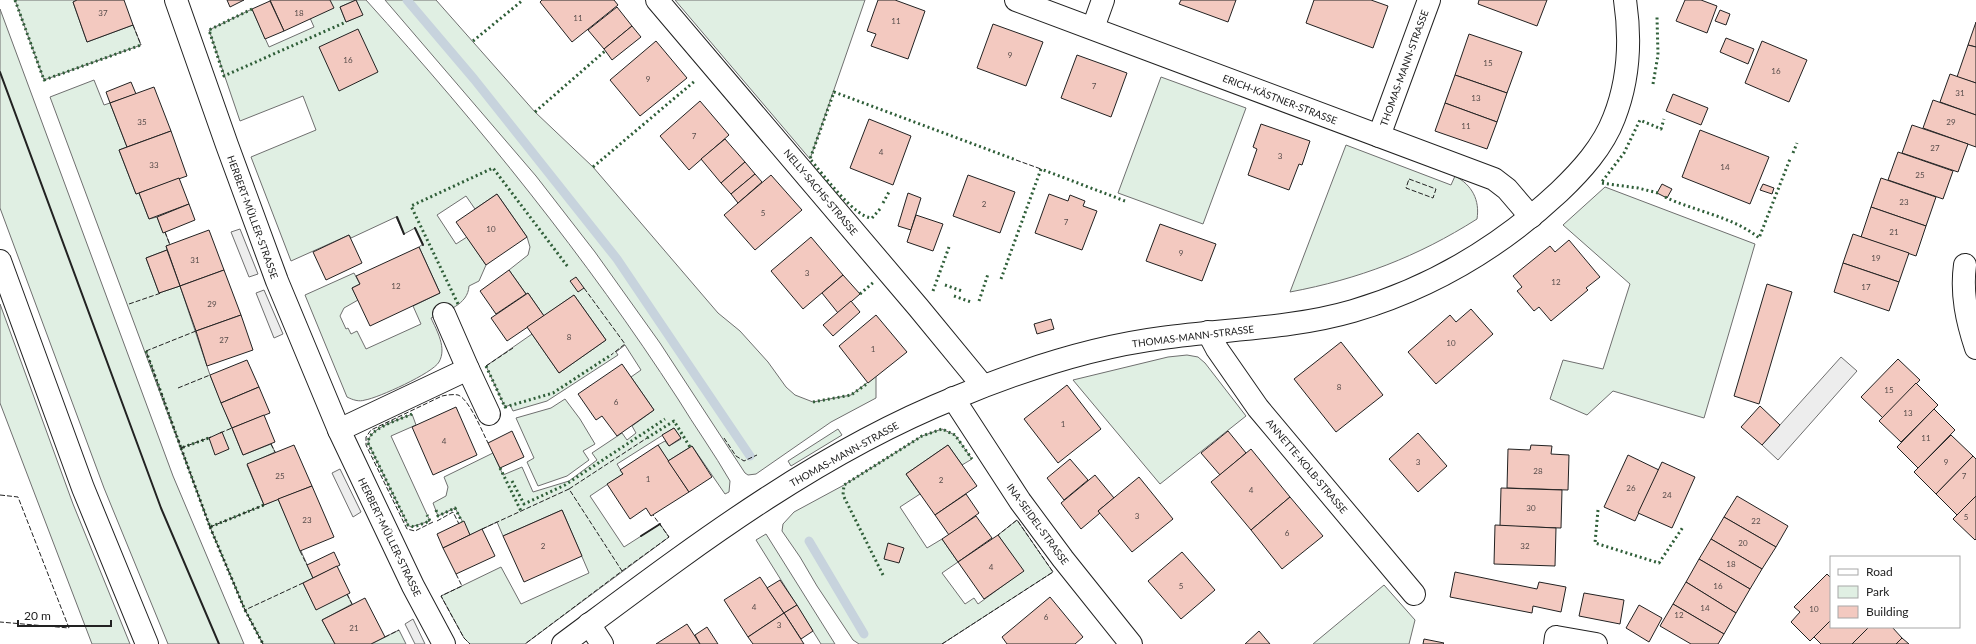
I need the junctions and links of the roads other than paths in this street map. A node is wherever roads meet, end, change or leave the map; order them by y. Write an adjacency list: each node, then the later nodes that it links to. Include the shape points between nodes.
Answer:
1 (176, 0): 19 (street, HERBERT-MÜLLER-STRASSE, via 277,281)
2 (657, 0): 16 (street, NELLY-SACHS-STRASSE)
3 (1016, 0): 7 (street, ERICH-KÄSTNER-STRASSE)
4 (1103, 0): 7 (street)
5 (1429, 0): 8 (street, THOMAS-MANN-STRASSE)
6 (1625, 0): 9 (street, THOMAS-MANN-STRASSE, via 1629,53 1624,85 1614,120 1586,164)
7 (1093, 28): 8 (street, ERICH-KÄSTNER-STRASSE)
8 (1379, 136): 9 (street, ERICH-KÄSTNER-STRASSE, via 1494,180 1508,189)
9 (1531, 217): 13 (street, THOMAS-MANN-STRASSE, via 1471,260 1384,302 1292,324)
10 (0, 260): 22 (street, via 83,488)
11 (1965, 265): 14 (street, via 1963,292 1966,320)
12 (444, 314): 15 (street)
13 (1208, 332): 16 (street, THOMAS-MANN-STRASSE, via 1158,338 1080,355); 20 (street, ANNETTE-KOLB-STRASSE, via 1258,408)
14 (1976, 348)
15 (468, 369): 18 (street); 19 (street)
16 (983, 386): 17 (street, THOMAS-MANN-STRASSE)
17 (953, 398): 21 (street, THOMAS-MANN-STRASSE, via 875,434 809,472 697,545); 26 (street, INA-SEIDEL-STRASSE, via 1063,560)
18 (489, 414)
19 (339, 430): 23 (street, HERBERT-MÜLLER-STRASSE, via 413,586)
20 (1414, 594)
21 (589, 624): 24 (street, THOMAS-MANN-STRASSE); 25 (street)
22 (147, 644)
23 (444, 644)
24 (562, 644)
25 (602, 644)
26 (1131, 644)
27 (1555, 644): 28 (street, via 1556,637)
28 (1596, 644)

